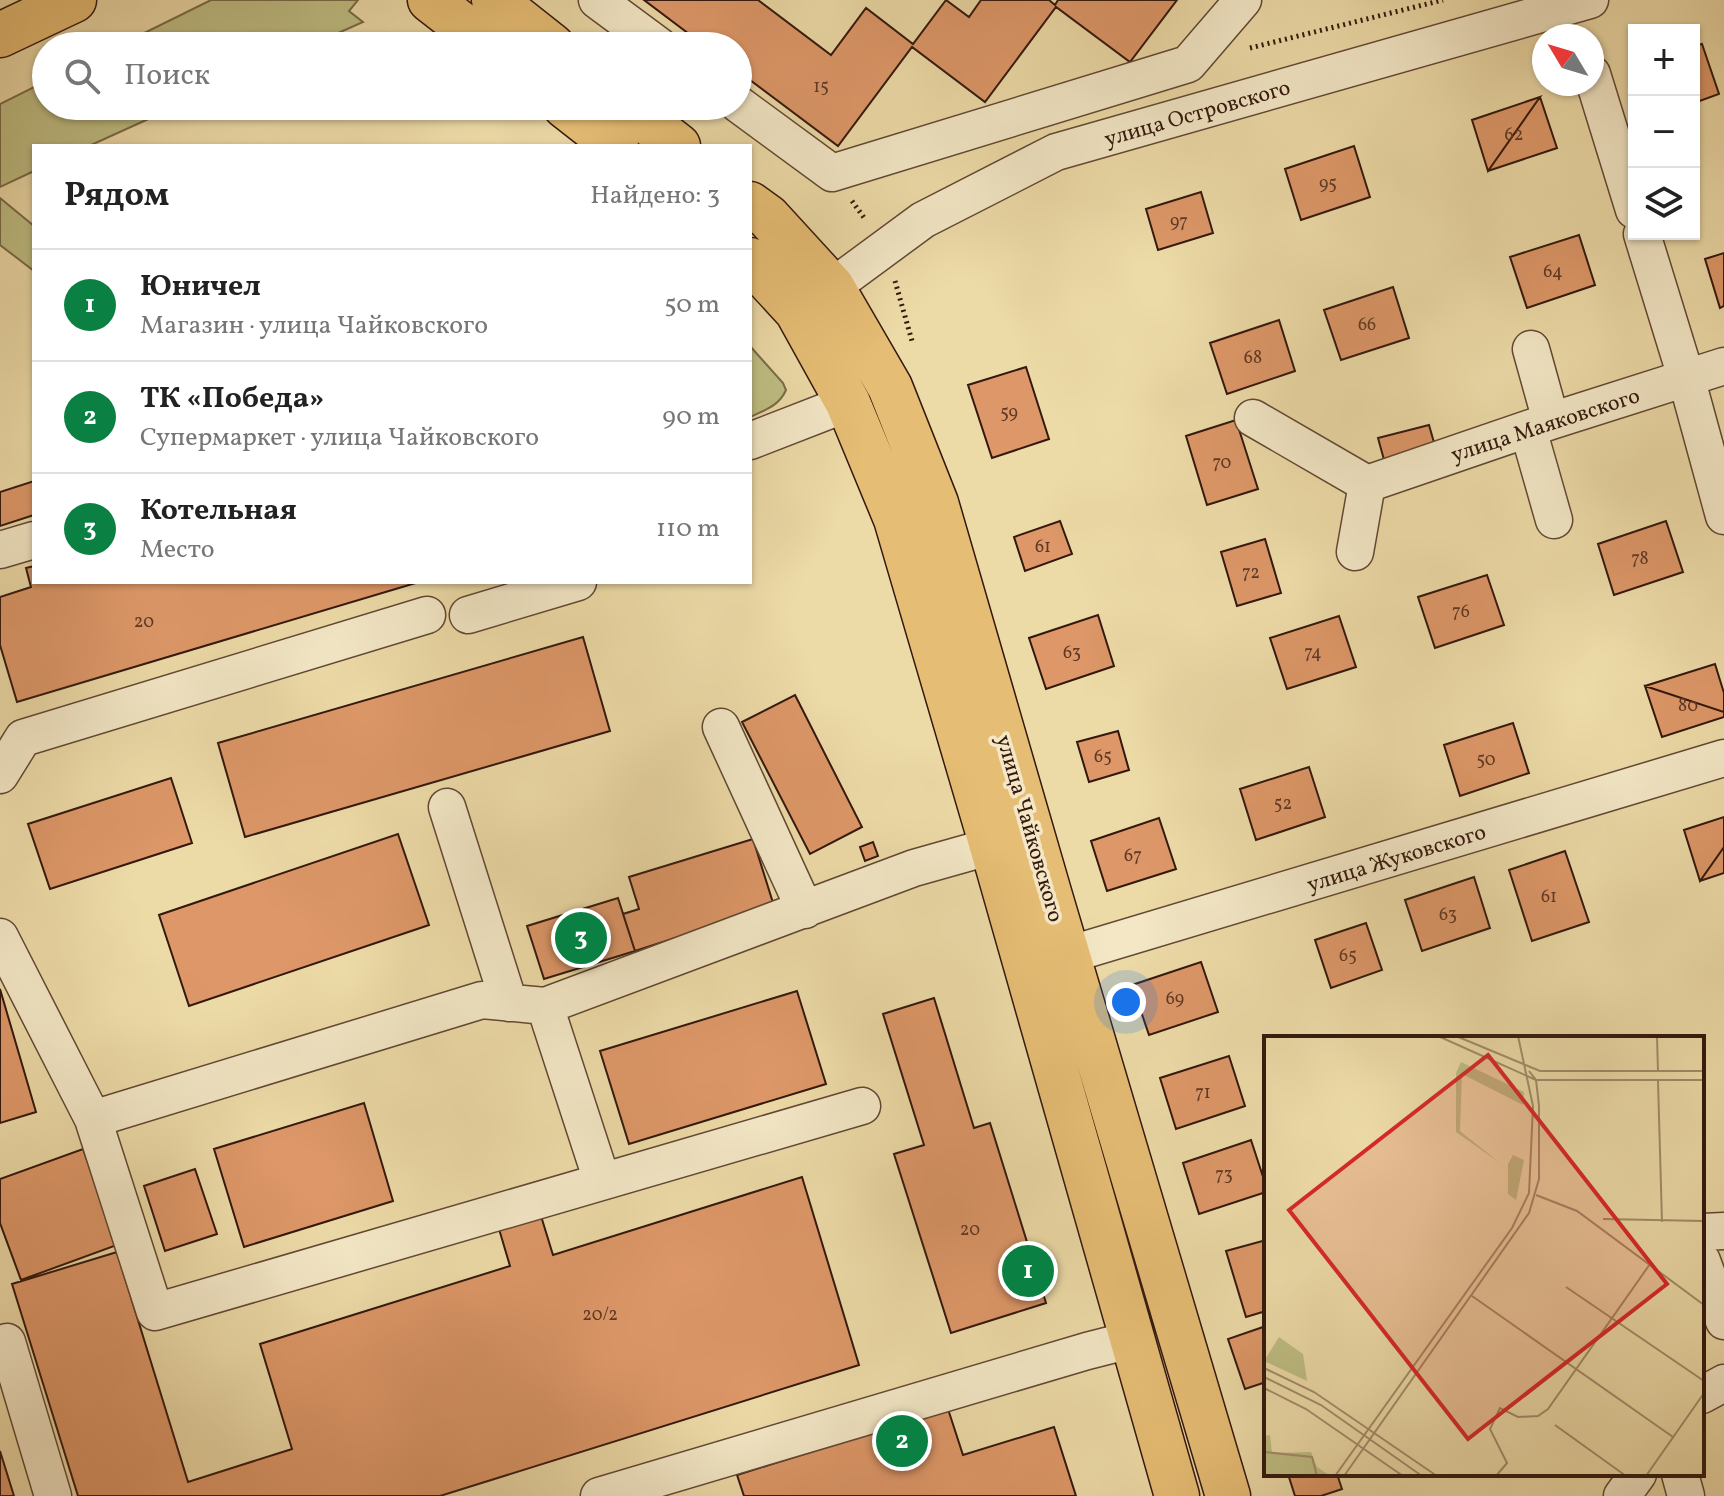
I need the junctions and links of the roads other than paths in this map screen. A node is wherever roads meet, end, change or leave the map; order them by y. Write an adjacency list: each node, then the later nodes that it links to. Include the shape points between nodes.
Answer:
1 (74, 0): 10 (main road)
2 (430, 0): 7 (main road)
3 (494, 0): 8 (main road)
4 (597, 0): 9 (street)
5 (1243, 0): 12 (street, via 1188,64 832,173)
6 (1578, 10): 19 (street, улица Островского, via 1056,152 923,220)
7 (471, 32)
8 (534, 32)
9 (640, 32)
10 (0, 35)
11 (1599, 96): 15 (street)
12 (752, 114)
13 (594, 126): 14 (main road)
14 (670, 144)
15 (1628, 191)
16 (752, 205): 19 (main road, улица Чайковского)
17 (1644, 240): 23 (street)
18 (752, 262): 20 (main road, улица Чайковского)
19 (832, 287): 20 (main road); 44 (main road, улица Чайковского, via 890,387 936,503)
20 (797, 311): 24 (main road, улица Чайковского)
21 (1531, 349): 26 (street)
22 (1724, 366): 23 (street, улица Маяковского)
23 (1686, 377): 26 (street, улица Маяковского); 29 (street)
24 (848, 403): 27 (street); 41 (main road, улица Чайковского, via 896,519)
25 (1253, 418): 28 (street)
26 (1540, 425): 28 (street, улица Маяковского); 30 (street)
27 (752, 440)
28 (1367, 484): 33 (street)
29 (1724, 516)
30 (1554, 520)
31 (32, 541): 32 (street)
32 (0, 550)
33 (1355, 552)
34 (571, 584): 36 (street)
35 (427, 615): 39 (street, via 23,738)
36 (468, 615)
37 (721, 727): 42 (street)
38 (1724, 758): 44 (street, улица Жуковского)
39 (0, 775)
40 (447, 807): 45 (street)
41 (992, 846): 42 (street, via 914,868); 54 (main road, улица Чайковского)
42 (805, 910): 46 (street)
43 (0, 937): 48 (street)
44 (1068, 955): 63 (main road, улица Чайковского)
45 (509, 1003): 46 (street); 48 (street, via 482,1000)
46 (545, 1006): 49 (street)
47 (862, 1106): 49 (street)
48 (93, 1119): 49 (street, via 155,1312)
49 (602, 1181)
50 (1724, 1231): 51 (street)
51 (1704, 1232)
52 (1704, 1266): 53 (street)
53 (1724, 1321)
54 (1134, 1339): 61 (street); 62 (main road, улица Чайковского)
55 (7, 1342): 60 (street)
56 (1724, 1383): 57 (street)
57 (1704, 1394)
58 (1637, 1476): 64 (street)
59 (1681, 1476): 65 (street)
60 (53, 1496)
61 (599, 1496)
62 (1177, 1496)
63 (1228, 1496)
64 (1622, 1496)
65 (1686, 1496)

